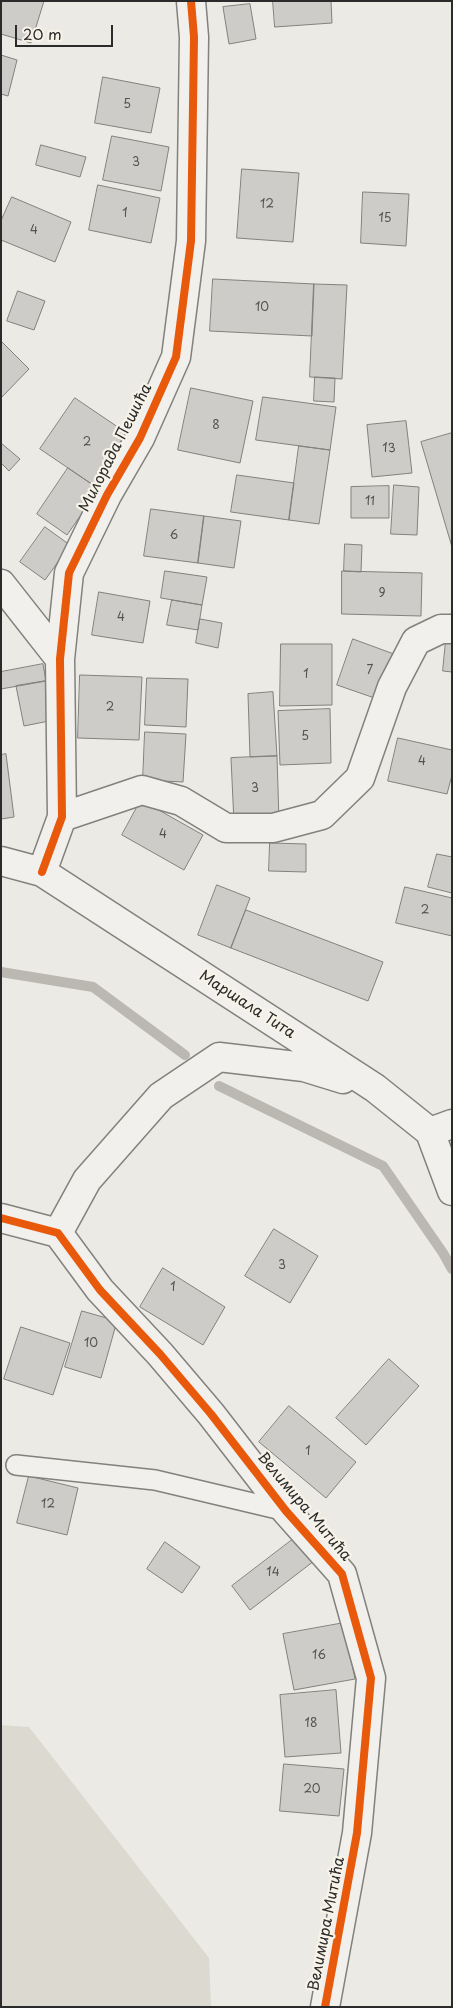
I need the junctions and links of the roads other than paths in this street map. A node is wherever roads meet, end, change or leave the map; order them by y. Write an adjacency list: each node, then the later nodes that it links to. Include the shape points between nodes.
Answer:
1 (191, 1): 4 (street, Милорада Пешића, via 194,38 191,241 176,357 140,438 107,495 69,573)
2 (1, 584): 4 (street)
3 (452, 629): 5 (street, via 441,629 416,641 392,688 360,778 322,814 273,828 226,828 181,801 142,790)
4 (60, 659): 5 (street, Милорада Пешића)
5 (62, 817): 7 (street, Милорада Пешића)
6 (1, 861): 7 (street, Маршала Тита)
7 (42, 872): 8 (street, Маршала Тита)
8 (375, 1088): 9 (street, Маршала Тита); 12 (street, via 304,1067 219,1057 160,1096 87,1180)
9 (441, 1128): 10 (street, Маршала Тита)
10 (452, 1191)
11 (1, 1218): 12 (street)
12 (58, 1233): 14 (street, Велимира Митића, via 100,1290 211,1414)
13 (16, 1465): 14 (lane, via 155,1480)
14 (286, 1511): 15 (street, Велимира Митића, via 342,1574 371,1678 358,1833)
15 (325, 2007)

